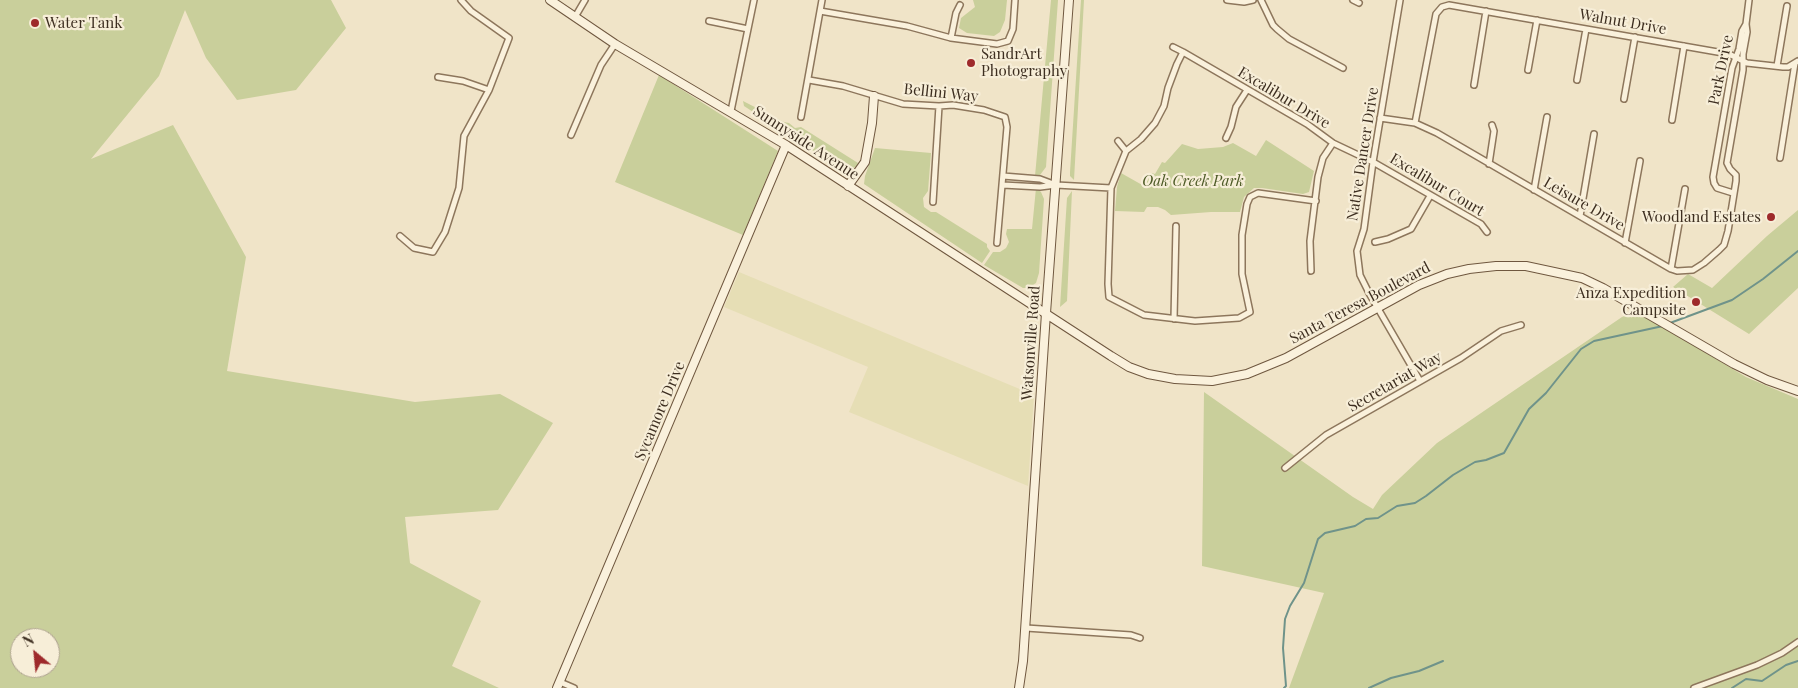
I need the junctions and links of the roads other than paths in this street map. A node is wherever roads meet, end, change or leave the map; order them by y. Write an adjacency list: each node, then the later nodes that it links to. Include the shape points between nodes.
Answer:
1 (461, 0): 41 (street, via 509,38)
2 (550, 0): 19 (main road, Sunnyside Avenue)
3 (585, 0): 19 (street)
4 (754, 0): 23 (street)
5 (822, 0): 17 (street)
6 (1016, 0): 26 (street, via 1008,41 997,44)
7 (1069, 0): 66 (main road, Watsonville Road)
8 (1228, 0): 9 (street)
9 (1252, 0)
10 (1261, 0): 35 (street, via 1273,24 1289,39)
11 (1353, 0): 14 (street)
12 (1400, 0): 49 (street, Native Dancer Drive)
13 (1749, 0): 22 (street)
14 (1359, 3)
15 (960, 5): 26 (street)
16 (1786, 6): 34 (street)
17 (820, 11): 26 (street, via 908,26); 38 (street)
18 (1486, 11): 20 (street, Walnut Drive); 40 (street); 51 (street, Walnut Drive, via 1449,5 1436,14)
19 (575, 17): 27 (main road, Sunnyside Avenue)
20 (1537, 20): 24 (street, Walnut Drive); 36 (street)
21 (708, 21): 23 (street)
22 (1746, 24): 31 (street, Park Drive); 32 (street, Park Drive)
23 (748, 29): 46 (street)
24 (1586, 29): 25 (street, Walnut Drive); 39 (street)
25 (1635, 37): 28 (street, Walnut Drive); 44 (street)
26 (951, 38)
27 (615, 44): 46 (main road, Sunnyside Avenue); 54 (street, via 601,65)
28 (1684, 46): 31 (street, Walnut Drive); 50 (street)
29 (1173, 47): 30 (street, Excalibur Drive)
30 (1183, 52): 42 (street, Excalibur Drive); 59 (street, via 1155,123)
31 (1736, 57): 32 (street, Walnut Drive); 71 (street, Park Drive, via 1713,177 1717,188)
32 (1743, 61): 34 (street, Walnut Drive); 71 (street, Park Drive, via 1727,163 1736,175)
33 (1797, 62): 34 (street, Walnut Drive, via 1788,67); 60 (street)
34 (1777, 66)
35 (1343, 68)
36 (1528, 70)
37 (438, 77): 41 (street)
38 (809, 80): 43 (street, Bellini Way); 47 (street)
39 (1578, 80)
40 (1474, 85)
41 (490, 90): 78 (street, via 464,136 459,188 444,232 433,252 414,248)
42 (1247, 90): 55 (street, via 1236,107); 57 (street, Excalibur Drive, via 1307,124)
43 (874, 96): 45 (street, Bellini Way, via 903,104); 67 (main road, via 864,162)
44 (1624, 99)
45 (939, 106): 64 (street, Bellini Way, via 984,110 1006,117); 74 (street)
46 (732, 111): 58 (main road, Sunnyside Avenue)
47 (802, 117)
48 (1547, 117): 70 (street)
49 (1380, 118): 51 (street, Leisure Drive); 62 (street, Native Dancer Drive)
50 (1672, 120)
51 (1415, 123): 63 (street, Leisure Drive)
52 (1492, 125): 63 (street)
53 (1594, 134): 75 (street)
54 (570, 135)
55 (1226, 138)
56 (1118, 141): 59 (street)
57 (1333, 143): 62 (street, Excalibur Drive); 73 (street, via 1323,158)
58 (786, 145): 67 (main road, Sunnyside Avenue); 94 (main road, Sycamore Drive)
59 (1126, 151): 68 (street)
60 (1780, 158)
61 (1640, 161): 81 (street)
62 (1373, 162): 72 (street, Excalibur Court); 84 (street, Native Dancer Drive, via 1364,229 1357,251 1360,275)
63 (1489, 164): 70 (street, Leisure Drive)
64 (1003, 176): 65 (street, Bellini Way); 66 (street, via 1040,179)
65 (1003, 184): 66 (street); 80 (street, Bellini Way)
66 (1056, 185): 68 (street); 85 (main road, Watsonville Road)
67 (848, 186): 85 (main road, Sunnyside Avenue)
68 (1111, 188): 86 (street, via 1109,297 1144,315)
69 (1685, 188): 82 (street)
70 (1534, 190): 75 (street, Leisure Drive)
71 (1733, 193): 82 (street, via 1724,245 1693,270)
72 (1430, 196): 77 (street, Excalibur Court, via 1481,224); 79 (street, via 1411,229)
73 (1316, 201): 83 (street, via 1310,241); 86 (street, via 1258,193 1250,197 1242,235 1242,274 1250,312 1239,318)
74 (933, 202)
75 (1580, 216): 81 (street, Leisure Drive)
76 (1176, 226): 86 (street)
77 (1486, 232)
78 (400, 236)
79 (1375, 242)
80 (997, 243)
81 (1625, 243): 82 (street, Leisure Drive)
82 (1671, 269)
83 (1311, 271)
84 (1377, 308): 85 (main road, Santa Teresa Boulevard, via 1286,358 1247,374 1212,381 1175,379 1129,367); 88 (street, Native Dancer Drive); 89 (main road, Santa Teresa Boulevard, via 1447,274 1496,266 1526,266 1582,278 1734,364)
85 (1046, 313): 91 (main road, Watsonville Road)
86 (1174, 319)
87 (1521, 325): 88 (street, Secretariat Way, via 1501,331)
88 (1420, 381): 90 (street, Secretariat Way, via 1326,435)
89 (1798, 391)
90 (1285, 468)
91 (1026, 628): 92 (street); 96 (main road, Watsonville Road)
92 (1140, 638)
93 (1798, 642): 97 (street, via 1757,665)
94 (559, 685): 95 (street)
95 (574, 688)
96 (1019, 688)
97 (1694, 688)

